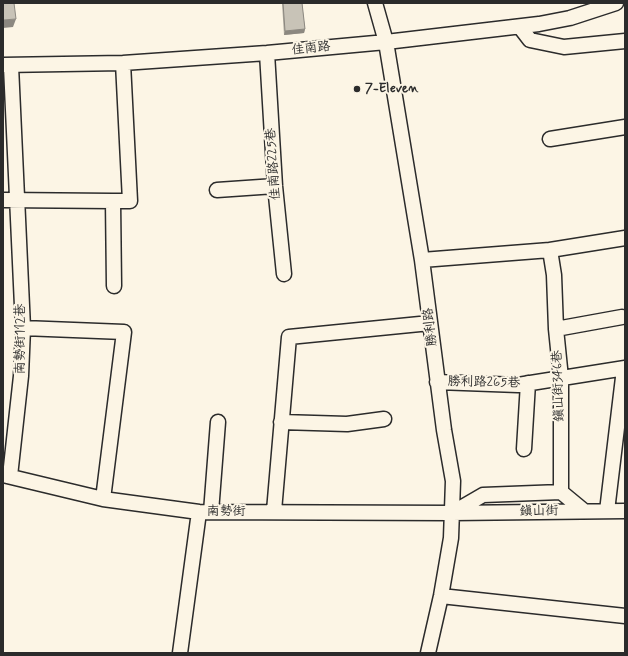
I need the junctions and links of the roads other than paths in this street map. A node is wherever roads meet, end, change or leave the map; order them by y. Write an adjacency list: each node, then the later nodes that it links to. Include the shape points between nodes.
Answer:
1 (375, 3): 4 (street, 勝利路)
2 (613, 3): 3 (street, 佳南路, via 570,18)
3 (520, 28): 4 (street, 佳南路); 5 (street, via 530,40 564,47)
4 (386, 42): 6 (street, 佳南路); 17 (street, 勝利路)
5 (625, 42)
6 (267, 53): 7 (street, 佳南路); 11 (street, 佳南路225巷)
7 (123, 63): 8 (street, 佳南路); 14 (street, via 130,201)
8 (7, 65): 13 (street, 南勢街112巷)
9 (625, 127): 10 (street)
10 (550, 139)
11 (276, 186): 12 (street); 18 (street, 佳南路225巷)
12 (217, 190)
13 (10, 201): 14 (street); 22 (street, 南勢街112巷)
14 (113, 201): 19 (street)
15 (625, 238): 16 (street)
16 (550, 250): 17 (street); 23 (street, 鎮山街346巷, via 554,275)
17 (422, 260): 21 (street, 勝利路)
18 (284, 274)
19 (114, 286)
20 (622, 317): 23 (street)
21 (430, 323): 26 (street, 勝利路); 30 (street, via 289,337)
22 (23, 328): 32 (street, 南勢街112巷, via 22,376); 34 (street, via 124,332)
23 (556, 329): 25 (street, 鎮山街346巷)
24 (625, 368): 25 (street, 勝利路265巷); 37 (street)
25 (561, 378): 27 (street, 勝利路265巷); 33 (street, 鎮山街346巷)
26 (437, 382): 27 (street, 勝利路265巷, via 518,385); 40 (street, 勝利路, via 453,481)
27 (528, 383): 31 (street)
28 (384, 419): 30 (street, via 347,424)
29 (218, 422): 39 (street)
30 (282, 422): 35 (street)
31 (524, 449)
32 (7, 476): 34 (street, 南勢街)
33 (561, 492): 36 (street); 40 (street, via 483,495)
34 (103, 499): 39 (street, 南勢街)
35 (274, 511): 39 (street, 南勢街); 40 (street, 南勢街)
36 (584, 511): 37 (street, 鎮山街); 40 (street, 鎮山街)
37 (607, 511): 38 (street, 鎮山街)
38 (625, 511)
39 (205, 512): 43 (street)
40 (452, 513): 41 (street, 勝利路, via 451,538)
41 (441, 596): 42 (street); 44 (street, 勝利路)
42 (625, 616)
43 (180, 653)
44 (428, 653)

